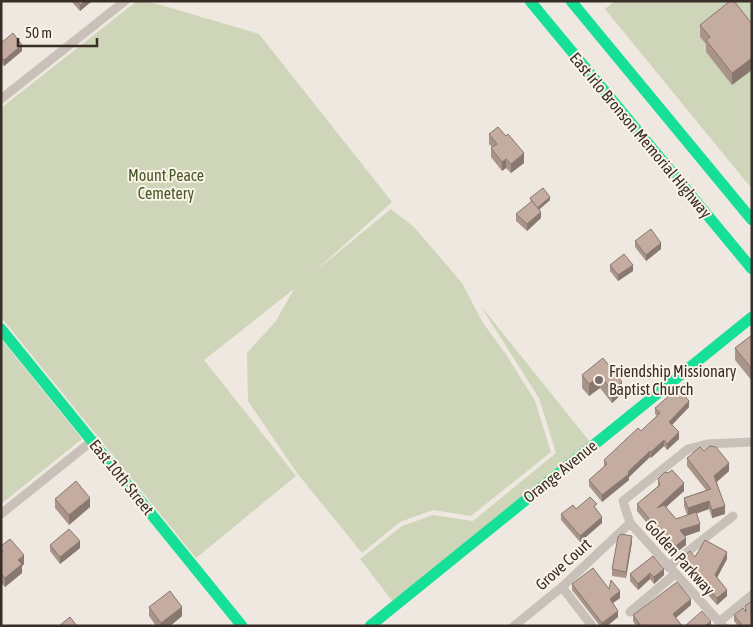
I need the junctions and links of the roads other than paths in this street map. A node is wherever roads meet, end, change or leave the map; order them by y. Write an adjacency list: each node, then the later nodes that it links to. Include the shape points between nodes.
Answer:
1 (125, 1): 4 (street)
2 (530, 1): 6 (main road, East Irlo Bronson Memorial Highway)
3 (571, 1): 5 (main road, East Irlo Bronson Memorial Highway)
4 (1, 99)
5 (752, 220)
6 (752, 269)
7 (752, 317): 21 (main road, Orange Avenue)
8 (1, 329): 9 (main road, East 10th Street)
9 (92, 441): 11 (street); 20 (main road, East 10th Street)
10 (752, 442): 13 (street, Golden Parkway, via 707,444 688,449 623,501)
11 (1, 514)
12 (732, 516): 14 (street)
13 (630, 523): 14 (street, Golden Parkway); 16 (street, Grove Court)
14 (668, 566): 15 (street, Golden Parkway)
15 (675, 574): 18 (street); 19 (street, Golden Parkway)
16 (562, 587): 22 (street, Grove Court); 23 (street)
17 (752, 595): 19 (street)
18 (630, 612)
19 (721, 624)
20 (242, 626)
21 (370, 626)
22 (514, 626)
23 (592, 626)

